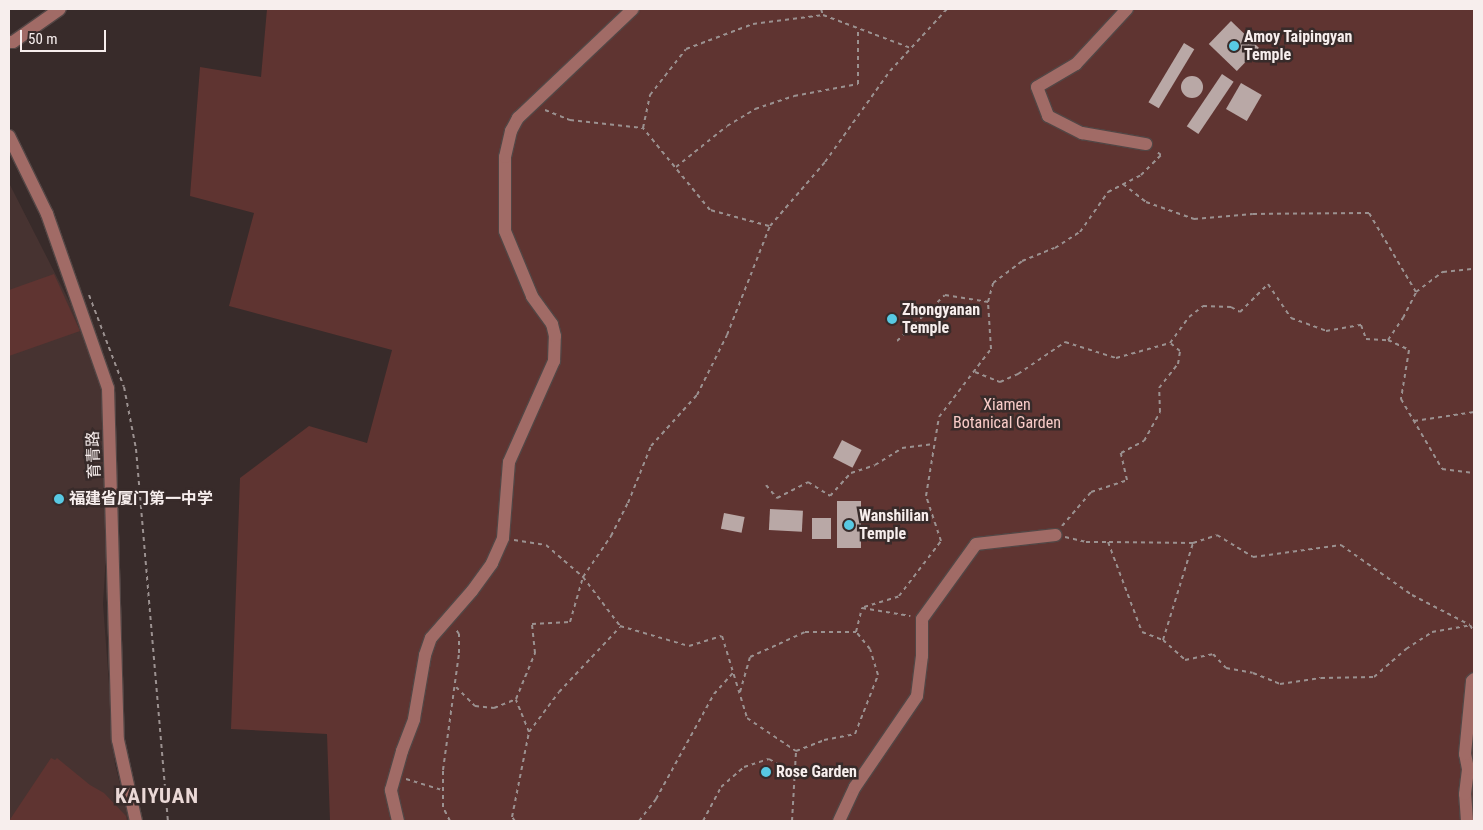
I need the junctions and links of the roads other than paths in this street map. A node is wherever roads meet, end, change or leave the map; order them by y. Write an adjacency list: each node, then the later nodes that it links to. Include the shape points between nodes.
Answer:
1 (60, 9): 4 (lane)
2 (633, 9): 10 (lane, via 518,118 512,131 505,157 505,231 532,296 552,324 554,361 509,462 502,538 492,563 431,638 414,719 391,790)
3 (1127, 9): 6 (lane, via 1076,64 1037,87 1048,116 1082,133)
4 (9, 42)
5 (9, 136): 9 (lane, 育青路, via 47,214 108,388 118,740)
6 (1146, 144)
7 (1055, 535): 11 (lane, via 976,544 922,619 917,696 855,787)
8 (1474, 679): 12 (lane, via 1465,754 1468,769 1465,794)
9 (136, 821)
10 (398, 821)
11 (838, 821)
12 (1467, 821)

